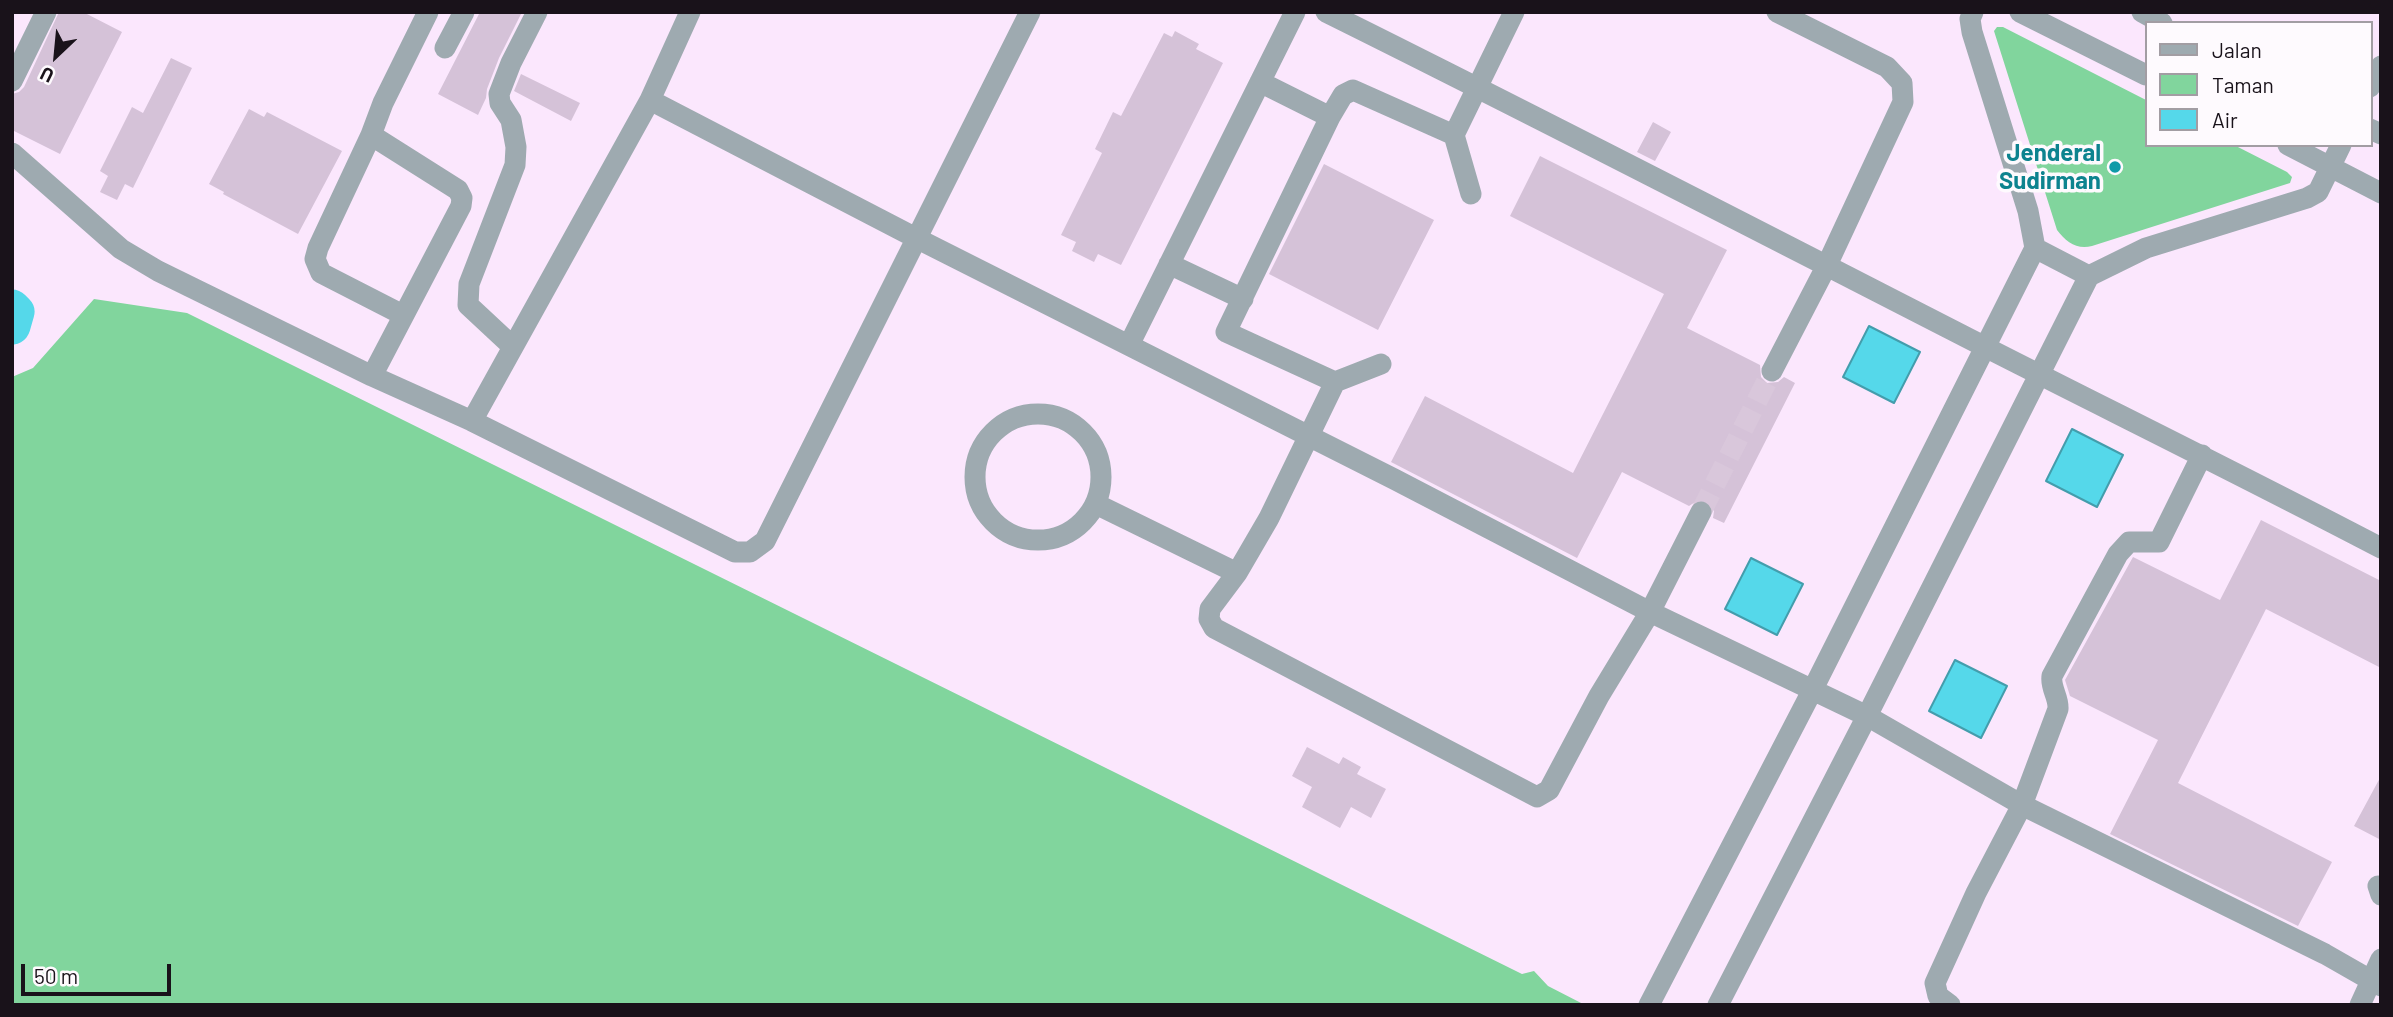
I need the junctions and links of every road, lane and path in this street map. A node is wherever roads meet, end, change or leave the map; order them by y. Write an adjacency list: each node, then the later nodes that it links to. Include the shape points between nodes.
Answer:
1 (46, 12): 18 (lane)
2 (428, 12): 24 (lane)
3 (464, 12): 15 (lane)
4 (537, 12): 40 (lane, via 499,94 499,103 511,120 515,165 467,295 468,305)
5 (1030, 12): 32 (lane)
6 (1295, 12): 19 (lane)
7 (1326, 12): 21 (lane)
8 (1514, 12): 21 (lane)
9 (1777, 12): 35 (lane, via 1887,67 1902,83 1903,102)
10 (1973, 12): 33 (lane, via 1972,32 2028,211)
11 (2020, 12): 17 (lane)
12 (2142, 12): 14 (lane)
13 (685, 14): 22 (lane)
14 (2158, 21)
15 (445, 48)
16 (2381, 66): 20 (lane)
17 (2144, 74)
18 (12, 81)
19 (1260, 82): 23 (lane); 34 (lane)
20 (2372, 83)
21 (1479, 88): 25 (lane); 35 (lane)
22 (650, 100): 32 (lane); 40 (lane)
23 (1330, 117): 25 (lane, via 1343,96 1353,90); 37 (lane)
24 (371, 135): 38 (lane, via 458,190 462,198); 38 (lane, via 315,259 321,273)
25 (1454, 135): 31 (lane)
26 (2292, 147): 29 (lane)
27 (2340, 147): 29 (lane)
28 (12, 153): 45 (lane, via 121,248 158,271)
29 (2331, 167): 30 (lane); 36 (lane, via 2318,192 2307,198 2146,248)
30 (2381, 193)
31 (1471, 194)
32 (916, 238): 39 (lane); 47 (lane, via 765,541 750,552 735,552)
33 (2035, 248): 36 (lane); 41 (lane)
34 (1169, 264): 37 (lane); 39 (lane)
35 (1827, 264): 41 (lane); 43 (lane)
36 (2089, 276): 44 (lane)
37 (1243, 299): 46 (lane, via 1228,334)
38 (403, 315): 45 (lane)
39 (1129, 345): 48 (lane)
40 (512, 346): 47 (lane)
41 (1985, 347): 44 (lane); 55 (lane)
42 (1381, 364): 46 (lane)
43 (1772, 371)
44 (2039, 374): 49 (lane); 56 (lane)
45 (372, 376): 47 (lane)
46 (1335, 382): 48 (lane)
47 (472, 421)
48 (1308, 436): 53 (lane); 54 (lane)
49 (2202, 455): 52 (lane); 57 (lane, via 2159,542 2129,542 2118,554 2052,676 2058,709)
50 (1096, 504): 50 (lane, via 1082,523 1062,536 1040,541 1016,537 996,525 982,506 975,484 977,461 986,440 1004,424 1025,415 1048,415 1070,423 1088,438 1099,459 1101,482); 53 (lane)
51 (1701, 512): 54 (lane)
52 (2381, 548)
53 (1237, 573): 54 (lane, via 1210,609 1214,628 1537,797 1549,790)
54 (1650, 612): 55 (lane)
55 (1812, 691): 56 (lane); 60 (lane)
56 (1867, 716): 57 (lane); 61 (lane)
57 (2022, 805): 59 (lane, via 2325,954); 62 (lane, via 1935,982 1938,996)
58 (2381, 959): 59 (lane)
59 (2376, 984): 63 (lane)
60 (1648, 1005)
61 (1718, 1005)
62 (1950, 1005)
63 (2360, 1005)

